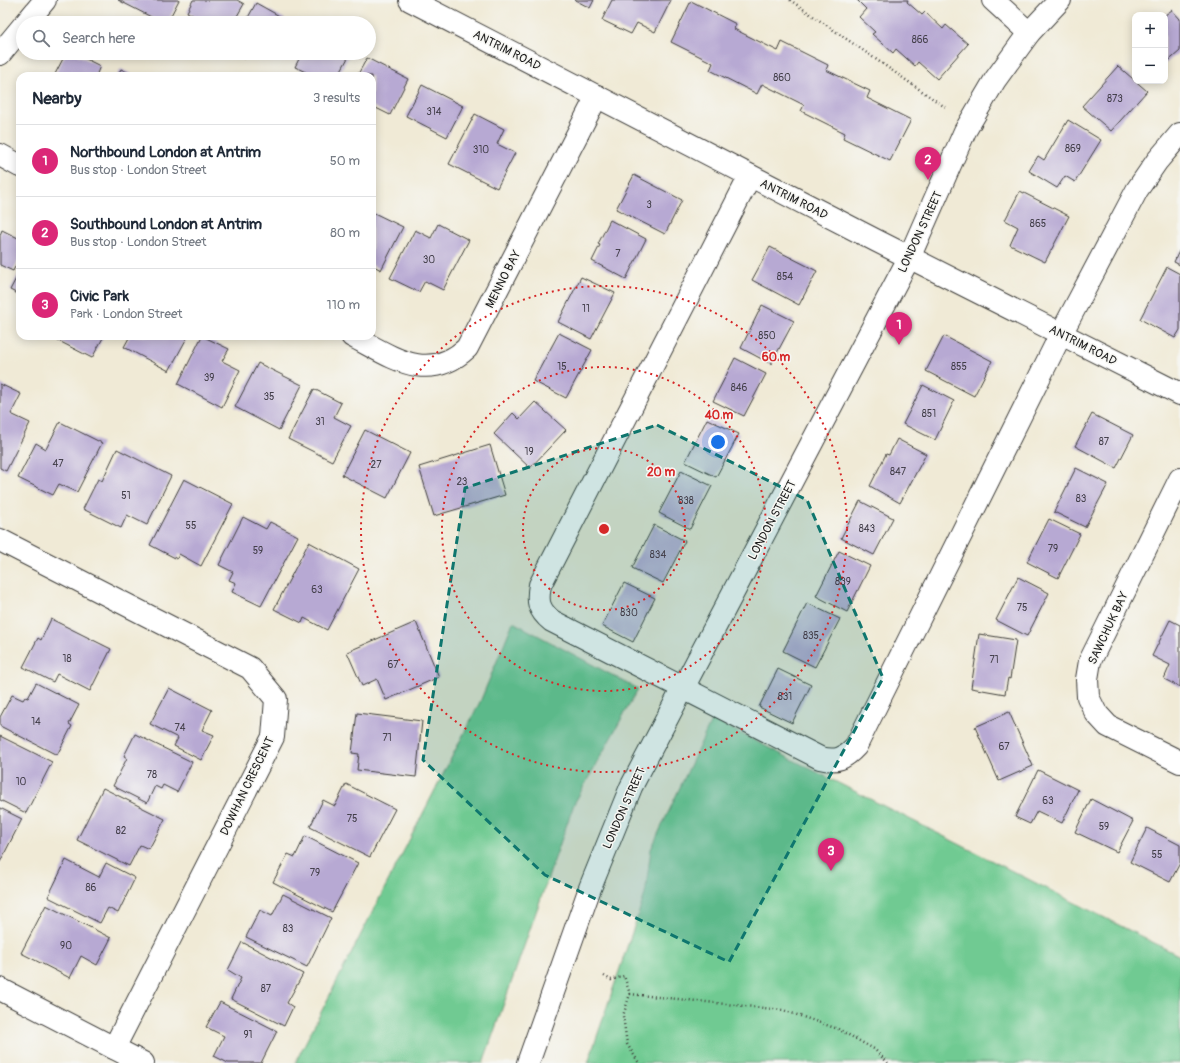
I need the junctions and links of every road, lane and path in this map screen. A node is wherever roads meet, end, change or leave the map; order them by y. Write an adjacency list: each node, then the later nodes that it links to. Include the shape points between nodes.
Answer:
1 (45, 0): 6 (street)
2 (410, 0): 10 (street, ANTRIM ROAD)
3 (790, 0): 11 (path)
4 (993, 0): 7 (street)
5 (1060, 0): 7 (street, LONDON STREET)
6 (32, 16)
7 (1029, 33): 16 (street, LONDON STREET, via 995,80 965,131)
8 (16, 35): 9 (street)
9 (0, 54)
10 (597, 96): 15 (street, ANTRIM ROAD); 18 (street, MENNO BAY, via 467,348 449,362 424,367 401,361)
11 (945, 107)
12 (1180, 134): 17 (street, via 1137,190)
13 (0, 156): 14 (street)
14 (16, 164)
15 (750, 176): 16 (street, ANTRIM ROAD); 22 (street, via 540,585 538,596 545,615 552,621)
16 (909, 258): 17 (street, ANTRIM ROAD); 22 (street, LONDON STREET)
17 (1061, 334): 19 (street, ANTRIM ROAD); 22 (street, via 856,746 849,754 840,759 820,758)
18 (360, 340)
19 (1180, 394)
20 (1180, 479): 23 (street, SAWCHUK BAY, via 1090,660 1087,679 1088,697 1096,713 1108,726)
21 (2, 547): 27 (street, DOWHAN CRESCENT, via 250,668 276,699 273,737)
22 (684, 688): 29 (street, LONDON STREET, via 631,787 590,888)
23 (1180, 762)
24 (604, 976): 26 (path, via 611,980 624,976)
25 (0, 989): 27 (street)
26 (630, 994): 30 (path, via 623,1016 627,1044); 31 (path, via 783,1010 838,1029 874,1048)
27 (114, 1048): 28 (street)
28 (143, 1063)
29 (528, 1063)
30 (639, 1063)
31 (888, 1063)

